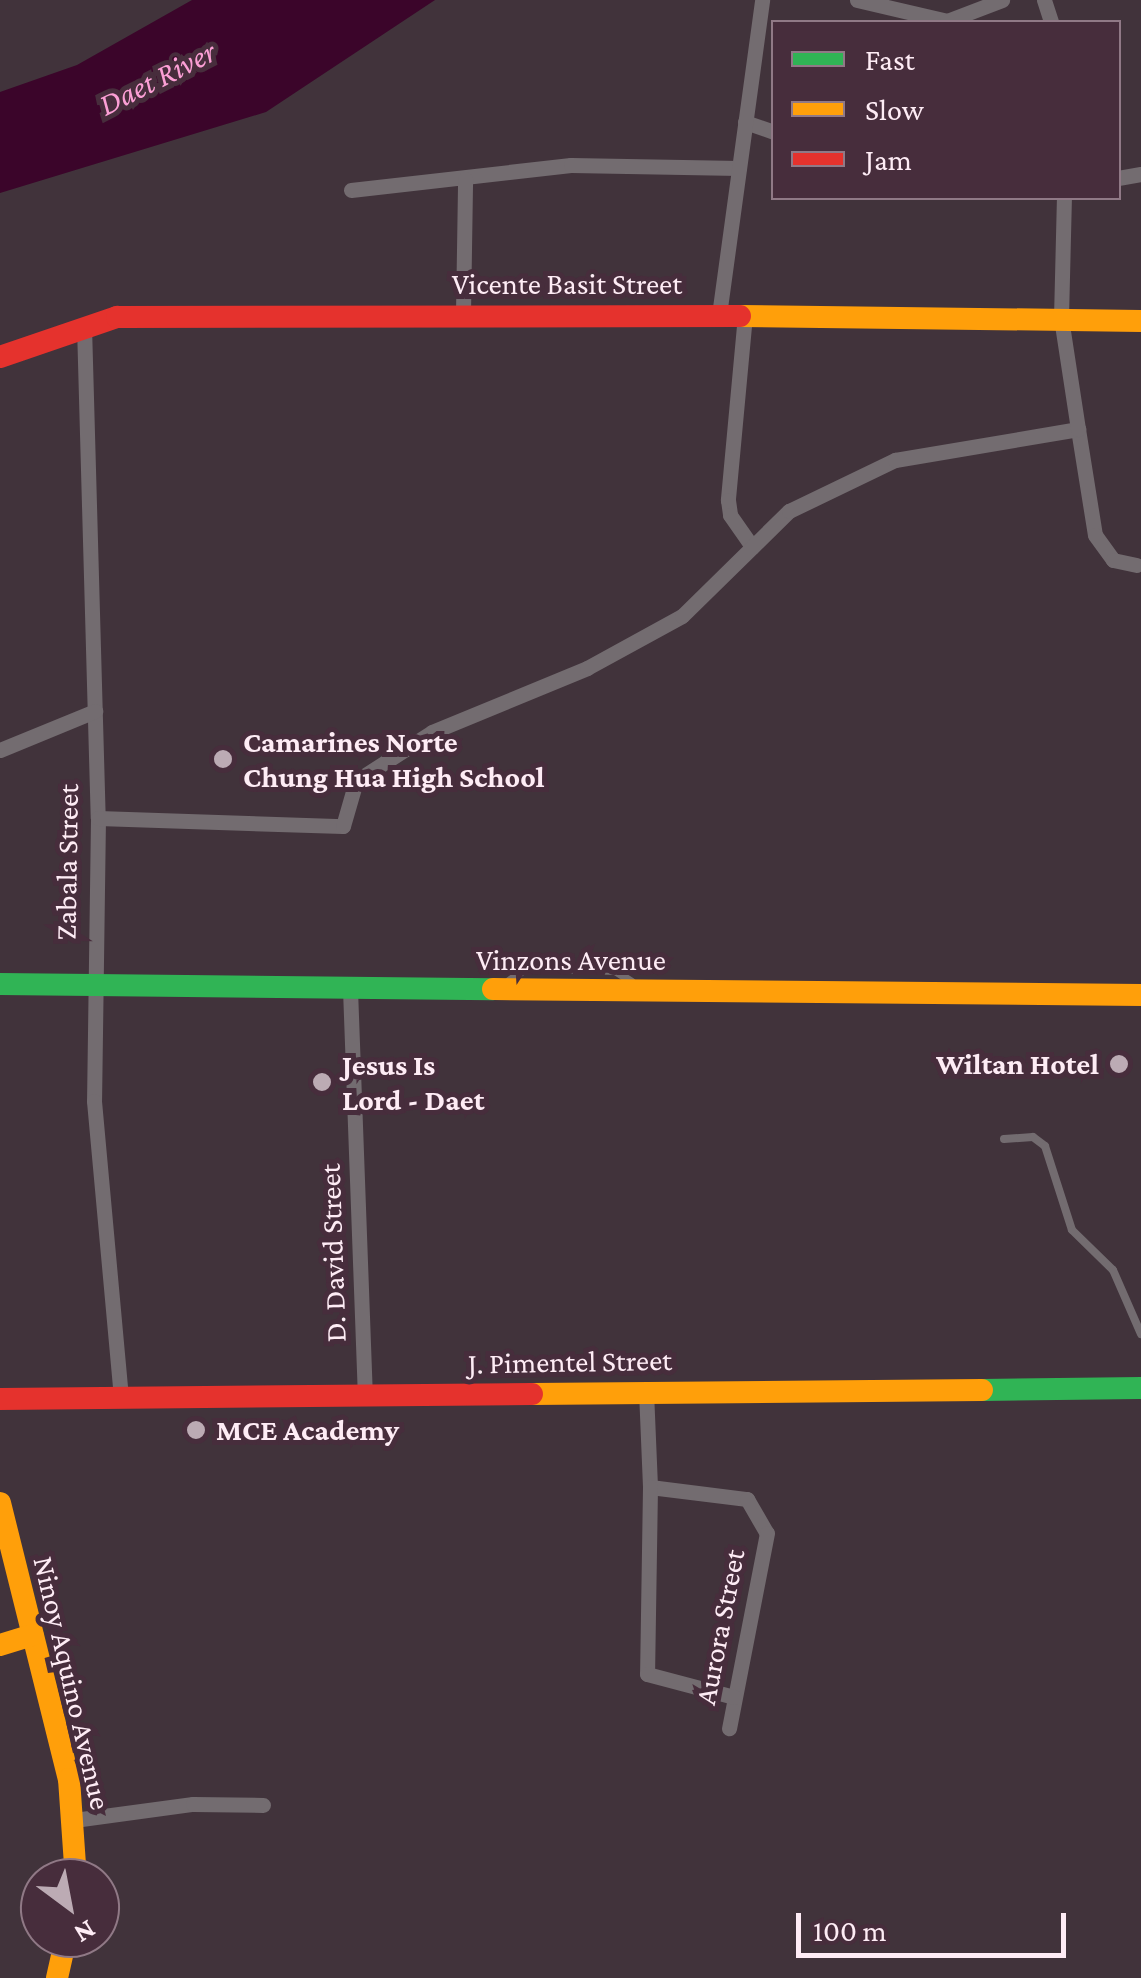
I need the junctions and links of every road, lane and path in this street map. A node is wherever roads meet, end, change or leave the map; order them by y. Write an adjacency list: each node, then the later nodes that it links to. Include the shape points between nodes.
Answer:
1 (762, 0): 6 (street)
2 (857, 0): 4 (street)
3 (1002, 0): 5 (street)
4 (943, 20)
5 (950, 20)
6 (745, 122): 7 (street); 8 (street)
7 (771, 131)
8 (738, 168): 9 (street, via 571,166); 13 (street)
9 (466, 180): 10 (street); 12 (street)
10 (350, 190)
11 (1064, 200): 15 (street)
12 (463, 313): 13 (street, Vicente Basit Street); 17 (street, Vicente Basit Street, via 117,317)
13 (718, 315): 14 (street, Vicente Basit Street)
14 (745, 315): 15 (street, Vicente Basit Street); 20 (street, via 728,500 730,516)
15 (1060, 318): 16 (street, Vicente Basit Street); 19 (street)
16 (1141, 321)
17 (84, 326): 18 (street, Vicente Basit Street); 22 (street, Zabala Street)
18 (0, 357)
19 (1078, 430): 20 (street, via 895,460 789,511); 21 (street, via 1094,535 1113,560)
20 (752, 547): 24 (street, via 682,616 587,668 432,732 356,781 343,826)
21 (1136, 565)
22 (96, 711): 23 (street); 24 (street, Zabala Street)
23 (0, 750)
24 (98, 818): 26 (street, Zabala Street)
25 (0, 984): 26 (street, Vinzons Avenue)
26 (92, 988): 27 (street, Vinzons Avenue); 34 (street, Zabala Street, via 94,1101)
27 (350, 989): 28 (street, Vinzons Avenue); 33 (street, D. David Street)
28 (1141, 995)
29 (1004, 1140): 30 (lane, via 1034,1137 1045,1146 1072,1230 1113,1270)
30 (1141, 1334)
31 (1141, 1388): 32 (street, J. Pimentel Street)
32 (646, 1391): 33 (street, J. Pimentel Street); 36 (street)
33 (364, 1394): 34 (street, J. Pimentel Street)
34 (121, 1397): 35 (street, J. Pimentel Street)
35 (0, 1400)
36 (650, 1488): 40 (street, via 647,1674); 40 (street, Aurora Street, via 747,1499 762,1517 767,1533)
37 (0, 1503): 38 (street, Ninoy Aquino Avenue)
38 (32, 1636): 39 (street); 43 (street, Ninoy Aquino Avenue)
39 (0, 1645)
40 (734, 1697): 41 (street, Aurora Street)
41 (728, 1728)
42 (263, 1805): 43 (street, via 193,1804)
43 (74, 1820): 44 (street, Ninoy Aquino Avenue)
44 (75, 1858)

